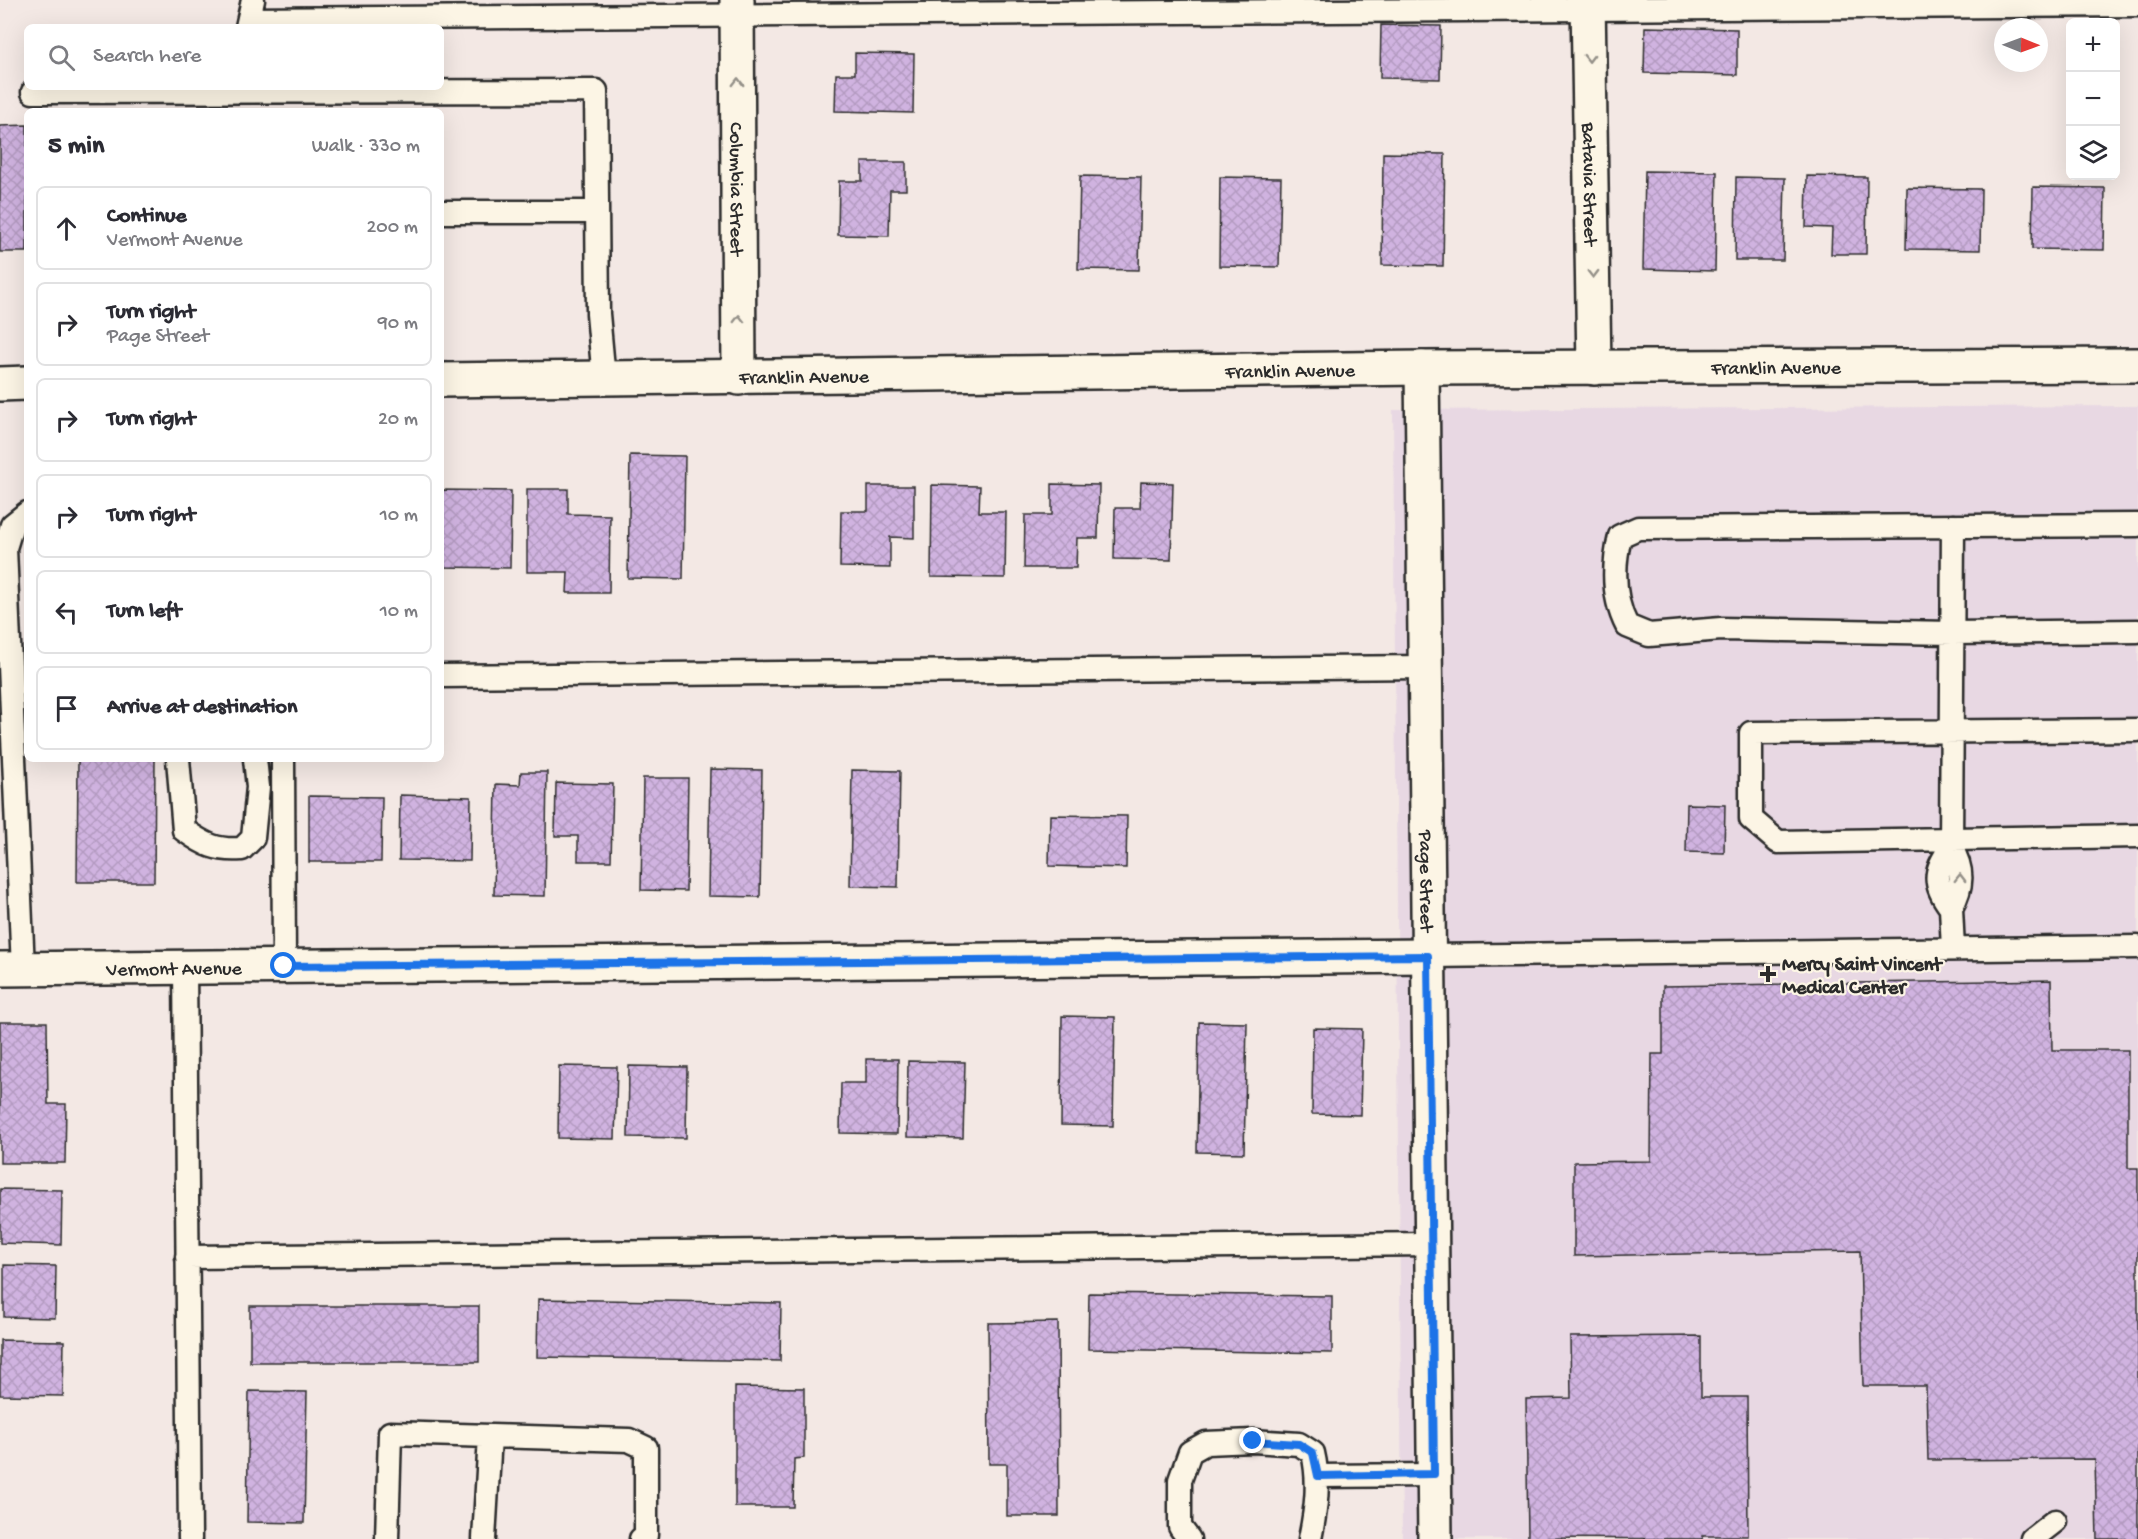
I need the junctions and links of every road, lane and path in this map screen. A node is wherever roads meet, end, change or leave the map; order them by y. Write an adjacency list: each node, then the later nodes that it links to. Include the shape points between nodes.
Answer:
1 (1588, 5): 2 (lane); 3 (lane); 11 (street, Batavia Street, one-way to 11)
2 (2138, 5)
3 (737, 8): 4 (lane); 12 (street, Columbia Street, one-way to 3)
4 (250, 15)
5 (33, 92): 6 (lane)
6 (312, 101): 8 (lane, via 597,91)
7 (444, 212): 8 (lane)
8 (597, 212): 13 (lane, via 598,314)
9 (2138, 365): 11 (street, Franklin Avenue)
10 (1422, 368): 11 (street, Franklin Avenue); 12 (street, Franklin Avenue); 22 (street, Page Street)
11 (1594, 368)
12 (739, 378): 13 (street, Franklin Avenue)
13 (604, 379): 14 (street, Franklin Avenue)
14 (444, 380)
15 (24, 383): 16 (street)
16 (0, 384)
17 (24, 515): 36 (lane, via 12,525 6,548)
18 (2138, 525): 19 (lane)
19 (1953, 526): 21 (lane); 21 (lane, via 1638,528 1620,536 1615,556 1617,607 1627,626 1649,635 1721,629)
20 (2138, 631): 21 (lane)
21 (1953, 633): 24 (lane)
22 (1426, 667): 23 (lane); 33 (street, Page Street)
23 (444, 676)
24 (1953, 730): 25 (lane); 30 (lane); 30 (lane, via 1751,733 1751,819 1778,842)
25 (2138, 730)
26 (178, 762): 27 (lane, via 184,830 222,850 242,849 253,838 258,787)
27 (255, 762)
28 (283, 762): 34 (lane)
29 (2138, 836): 30 (lane)
30 (1951, 843): 32 (lane, via 1938,865 1938,892 1951,908)
31 (2138, 947): 32 (lane)
32 (1953, 949): 33 (lane)
33 (1428, 956): 34 (street, Vermont Avenue); 37 (street, Page Street)
34 (284, 966): 35 (street, Vermont Avenue)
35 (185, 967): 36 (street, Vermont Avenue); 38 (lane)
36 (12, 969)
37 (1432, 1244): 38 (lane); 40 (street, Page Street)
38 (187, 1257): 43 (lane)
39 (490, 1436): 44 (lane, via 390,1433); 45 (lane); 46 (lane, via 629,1440 646,1448 646,1535)
40 (1434, 1474): 41 (lane); 49 (street, Page Street)
41 (1318, 1476): 47 (lane, via 1313,1453 1299,1444 1206,1443 1190,1452 1180,1480 1180,1527); 48 (lane)
42 (2055, 1521): 50 (lane)
43 (190, 1539)
44 (387, 1539)
45 (484, 1539)
46 (641, 1539)
47 (1190, 1539)
48 (1310, 1539)
49 (1435, 1539)
50 (2032, 1539)

